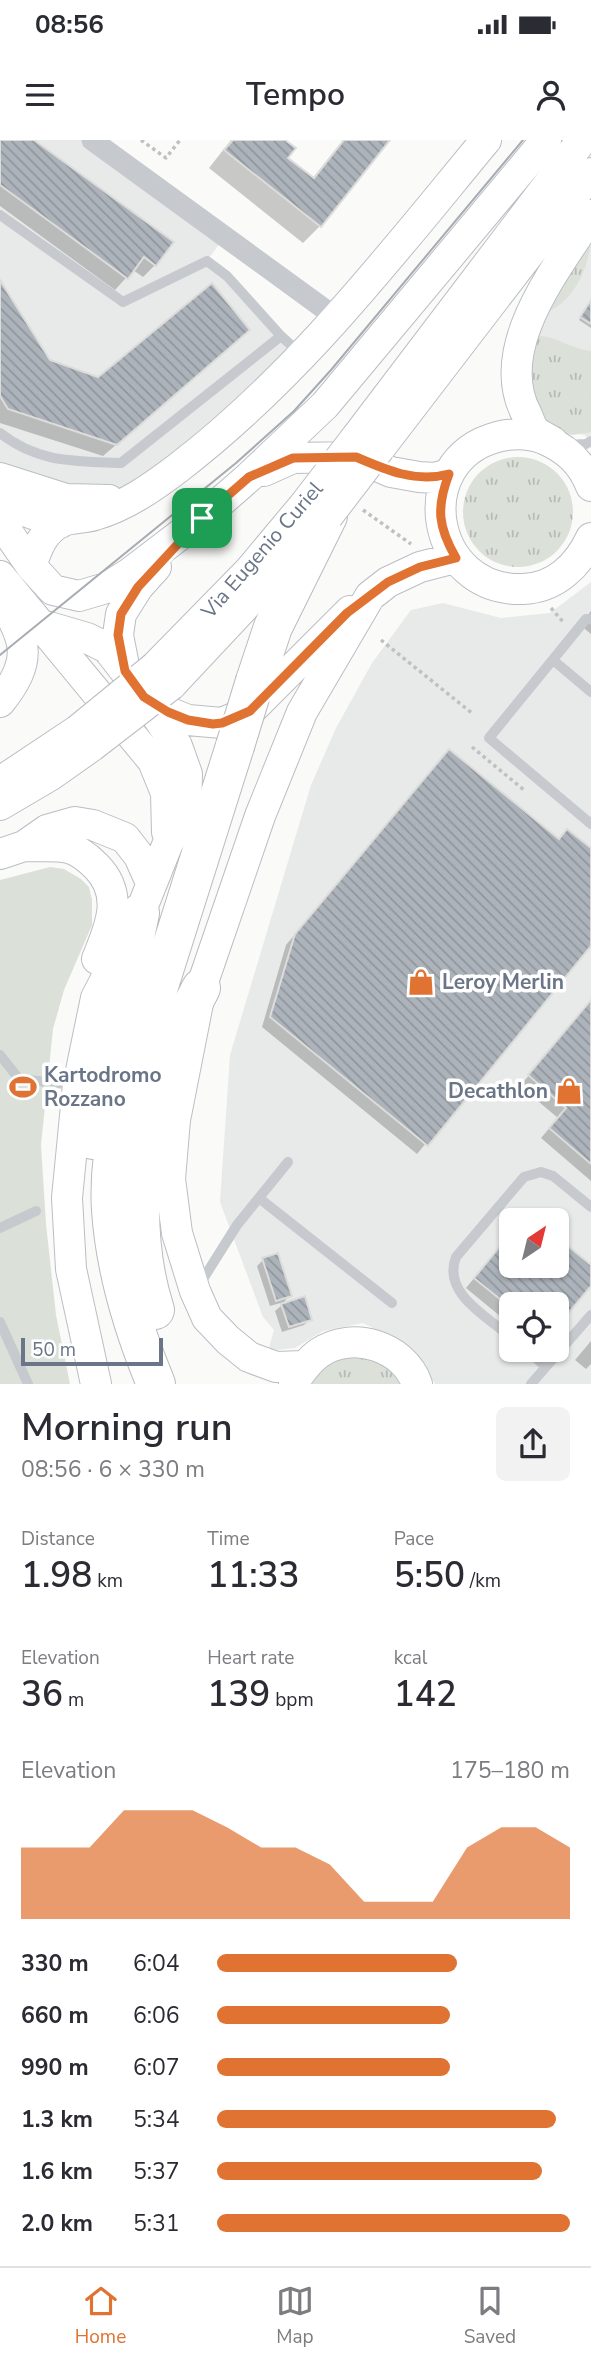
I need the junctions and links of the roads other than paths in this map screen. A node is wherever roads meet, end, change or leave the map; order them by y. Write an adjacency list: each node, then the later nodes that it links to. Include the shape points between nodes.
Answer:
1 (92, 140): 8 (street)
2 (486, 140): 8 (main road)
3 (546, 140): 16 (main road, via 343,386)
4 (582, 140): 13 (main road, Via Eugenio Curiel)
5 (591, 173): 13 (main road, Via Eugenio Curiel)
6 (0, 215): 9 (lane, via 123,302 207,261 228,276)
7 (591, 215): 14 (main road, via 542,295 524,330 516,360 516,389 534,430)
8 (338, 318): 10 (main road)
9 (281, 336): 10 (lane); 11 (lane, via 121,463 65,461 18,447)
10 (303, 356): 19 (main road, via 183,464)
11 (0, 433)
12 (591, 441): 14 (lane)
13 (367, 444): 21 (main road, Via Eugenio Curiel, bridge)
14 (559, 445): 15 (main road, via 535,436 510,434 486,440 464,454); 18 (main road, via 574,458)
15 (449, 474): 16 (main road, via 419,477 391,472 356,457 323,457 293,458); 26 (main road, via 441,495 440,517)
16 (249, 477): 22 (main road)
17 (0, 478): 19 (main road, via 66,499)
18 (591, 486)
19 (130, 500): 24 (main road, via 96,515)
20 (0, 503): 24 (main road)
21 (317, 510): 38 (main road, Via Eugenio Curiel, bridge, via 275,576); 64 (highway, bridge, via 273,626 130,1072 113,1158 111,1208 116,1253 137,1338)
22 (202, 518): 27 (main road, via 130,573 106,588 79,596 53,590); 34 (main road, via 138,587 121,614 118,635)
23 (0, 520): 27 (main road)
24 (60, 523): 27 (main road, via 40,540)
25 (591, 538): 26 (main road, via 569,570 531,588 489,584)
26 (456, 558): 29 (main road, via 420,567)
27 (31, 566)
28 (0, 576): 32 (main road)
29 (370, 596): 36 (main road, via 347,613 250,711 213,724 188,720); 45 (main road, via 302,712 260,816)
30 (0, 597): 37 (main road, via 23,647 17,678)
31 (591, 619): 33 (lane, via 586,619)
32 (39, 624): 34 (main road, via 107,648); 42 (main road, via 153,761 166,793)
33 (553, 660): 35 (lane); 41 (lane, via 489,738)
34 (125, 671): 36 (main road)
35 (591, 692)
36 (144, 697): 42 (main road, via 177,747 187,774 186,813)
37 (0, 702)
38 (85, 738): 39 (main road, Via Eugenio Curiel); 40 (main road, Via Eugenio Curiel, via 51,775)
39 (0, 782)
40 (0, 805)
41 (591, 824)
42 (168, 843): 44 (main road)
43 (12, 850): 44 (main road, via 47,830 75,822 93,825 125,838 139,856); 47 (main road, via 62,847 77,851 99,868 111,893 111,923 72,1025)
44 (146, 898): 47 (main road, via 96,998); 63 (highway, via 105,1049 90,1205 91,1254)
45 (201, 988): 53 (main road, via 175,1120 170,1179 177,1233); 65 (highway, via 167,1054 149,1116 141,1177 141,1230 151,1298)
46 (0, 1055): 47 (lane, via 19,1079)
47 (71, 1085): 62 (main road, via 65,1129 71,1269)
48 (288, 1162): 49 (lane)
49 (259, 1198): 53 (lane); 54 (lane)
50 (591, 1207): 57 (lane, via 553,1175 541,1172 524,1177 456,1257 451,1269 458,1292)
51 (36, 1211): 52 (lane)
52 (0, 1228)
53 (195, 1291): 60 (main road, via 207,1318 249,1357)
54 (392, 1303)
55 (591, 1315): 59 (lane)
56 (0, 1322): 61 (lane)
57 (499, 1327)
58 (540, 1362): 59 (lane)
59 (546, 1367): 67 (lane)
60 (299, 1375): 66 (main road, via 320,1352 341,1343 363,1342 402,1360)
61 (28, 1384)
62 (96, 1384)
63 (131, 1384)
64 (156, 1384)
65 (182, 1384)
66 (417, 1384)
67 (531, 1384)

